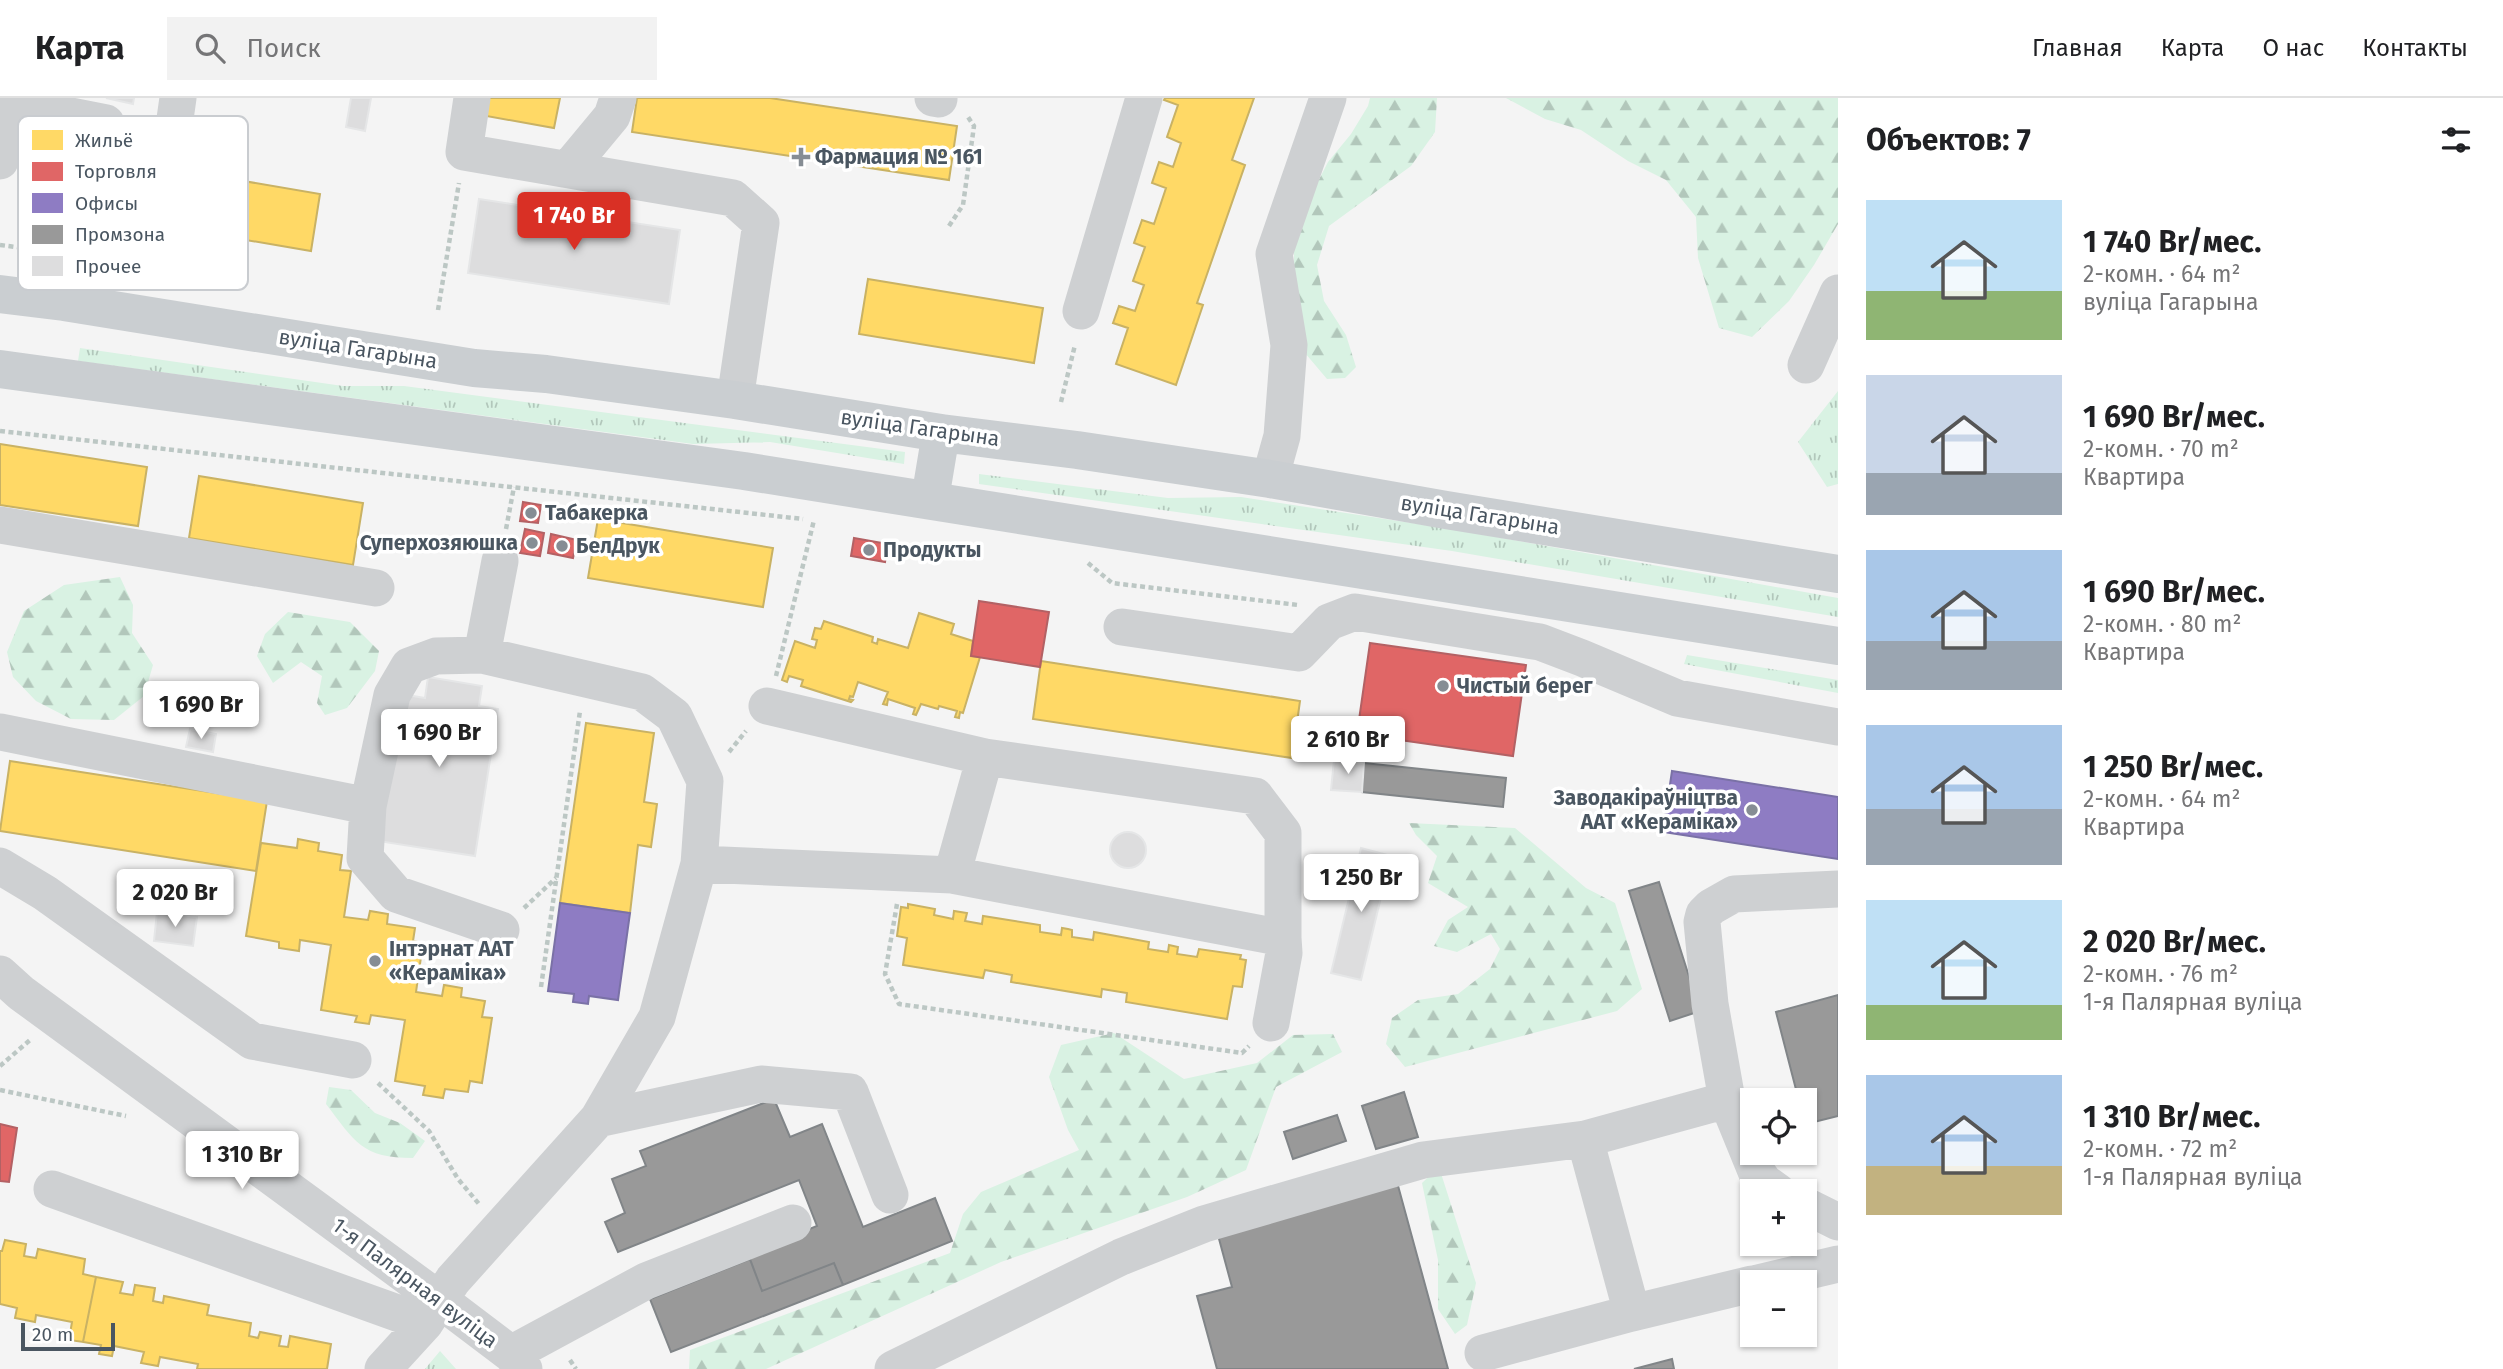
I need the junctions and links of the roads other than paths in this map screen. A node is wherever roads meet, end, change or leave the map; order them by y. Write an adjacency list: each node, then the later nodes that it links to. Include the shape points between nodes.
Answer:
1 (178, 98): 8 (street)
2 (472, 98): 10 (street, via 464,152)
3 (618, 98): 10 (street, via 612,116)
4 (1144, 98): 13 (street)
5 (1328, 98): 18 (street, via 1274,254 1289,345 1282,436)
6 (11, 101): 7 (street); 9 (street)
7 (76, 116)
8 (175, 116)
9 (0, 161)
10 (568, 169): 16 (street, via 733,198 761,223)
11 (1838, 293): 14 (street)
12 (0, 294): 16 (main road, вуліца Гагарына, via 474,368)
13 (1078, 327)
14 (1806, 365)
15 (0, 369): 19 (main road)
16 (735, 400): 17 (main road, вуліца Гагарына)
17 (941, 433): 18 (main road, вуліца Гагарына); 19 (main road)
18 (1270, 479): 22 (main road, вуліца Гагарына)
19 (930, 499): 25 (main road)
20 (0, 525): 23 (street)
21 (500, 561): 26 (street)
22 (1838, 573)
23 (376, 588)
24 (1122, 627): 28 (street, via 1298,653 1329,622 1355,612 1540,642 1677,698)
25 (1838, 646)
26 (482, 655): 31 (street, via 436,656 409,666 392,695); 32 (street, via 642,692 674,716 705,781)
27 (767, 706): 30 (street)
28 (1838, 727)
29 (0, 732): 31 (street)
30 (985, 757): 34 (street); 37 (street, via 1255,796 1283,834)
31 (368, 806): 36 (street, via 365,858 396,894)
32 (699, 863): 34 (street); 42 (street, via 657,1017)
33 (0, 866): 40 (street, via 252,1041)
34 (952, 875): 37 (street)
35 (1838, 889): 41 (street, via 1734,894 1704,914 1710,1004)
36 (501, 930)
37 (1283, 938): 39 (street)
38 (0, 974): 53 (street, 1-я Палярная вуліца)
39 (1271, 1023)
40 (353, 1060)
41 (1727, 1100): 43 (street); 44 (street)
42 (598, 1119): 46 (street, via 761,1084 850,1092); 53 (street, via 453,1280)
43 (1584, 1139): 54 (street); 58 (street, via 1423,1160 1204,1224 1121,1257)
44 (1762, 1179)
45 (52, 1189): 53 (street)
46 (890, 1195)
47 (1817, 1212): 48 (street)
48 (1838, 1222)
49 (793, 1223): 56 (street, via 646,1281)
50 (1838, 1264): 51 (street)
51 (1813, 1270)
52 (1740, 1287): 54 (street)
53 (433, 1312): 56 (street, 1-я Палярная вуліца); 57 (street)
54 (1632, 1313): 55 (street)
55 (1483, 1353)
56 (518, 1362)
57 (383, 1369)
58 (893, 1369)

